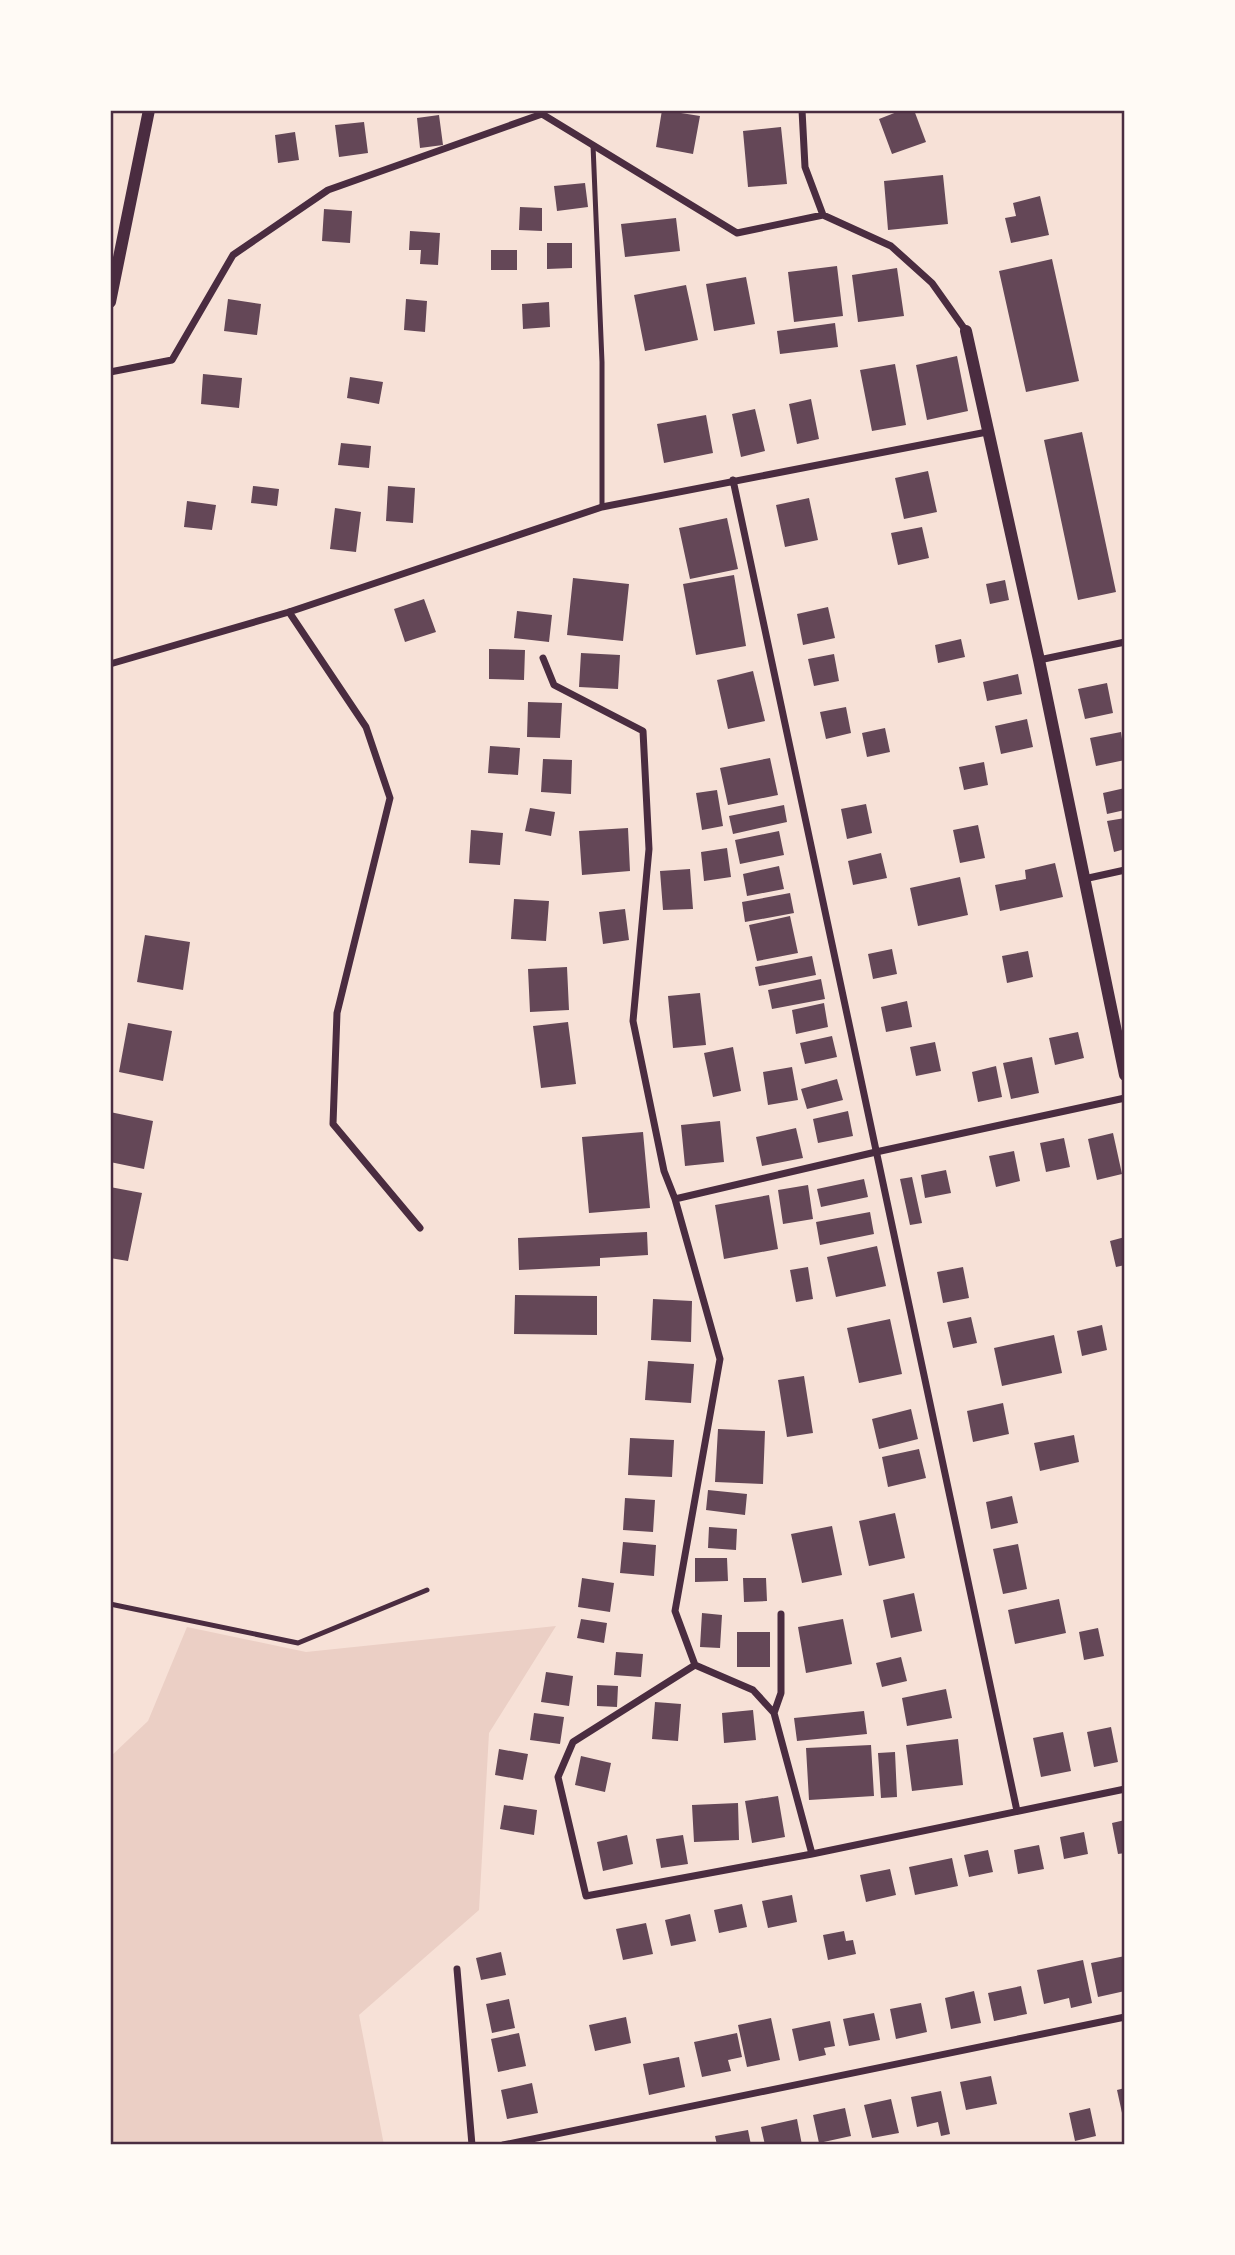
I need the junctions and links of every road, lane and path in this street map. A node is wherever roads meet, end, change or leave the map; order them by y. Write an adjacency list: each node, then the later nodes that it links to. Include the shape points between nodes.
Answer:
1 (149, 110): 5 (street)
2 (802, 110): 4 (street, via 805,167)
3 (593, 145): 4 (street, via 737,233); 7 (street, via 542,114 328,190 233,255 173,360); 10 (lane, via 602,362)
4 (823, 215): 6 (street, via 891,246 932,283)
5 (110, 302)
6 (966, 331): 8 (street)
7 (110, 372)
8 (987, 432): 9 (street); 14 (street)
9 (733, 480): 10 (street); 20 (street)
10 (601, 507): 11 (street)
11 (289, 612): 15 (street); 22 (street, via 366,727 390,798 337,1013 333,1124)
12 (1125, 642): 14 (street)
13 (543, 658): 21 (street, via 554,685 643,731 649,849 633,1021 664,1171)
14 (1039, 660): 17 (street)
15 (110, 664)
16 (1125, 870): 17 (street)
17 (1084, 878): 18 (street)
18 (1125, 1075)
19 (1125, 1098): 20 (street)
20 (876, 1152): 21 (street); 29 (street)
21 (675, 1199): 26 (street, via 719,1359 675,1611)
22 (420, 1228)
23 (426, 1590): 24 (lane, via 298,1643)
24 (110, 1604)
25 (781, 1615): 27 (street, via 781,1693)
26 (695, 1665): 27 (street, via 753,1690); 30 (street, via 573,1742 558,1777 586,1896)
27 (774, 1713): 30 (street)
28 (1125, 1788): 29 (street)
29 (1017, 1811): 30 (street)
30 (812, 1854)
31 (457, 1969): 33 (street)
32 (1125, 2017): 34 (street)
33 (472, 2145)
34 (503, 2145)

